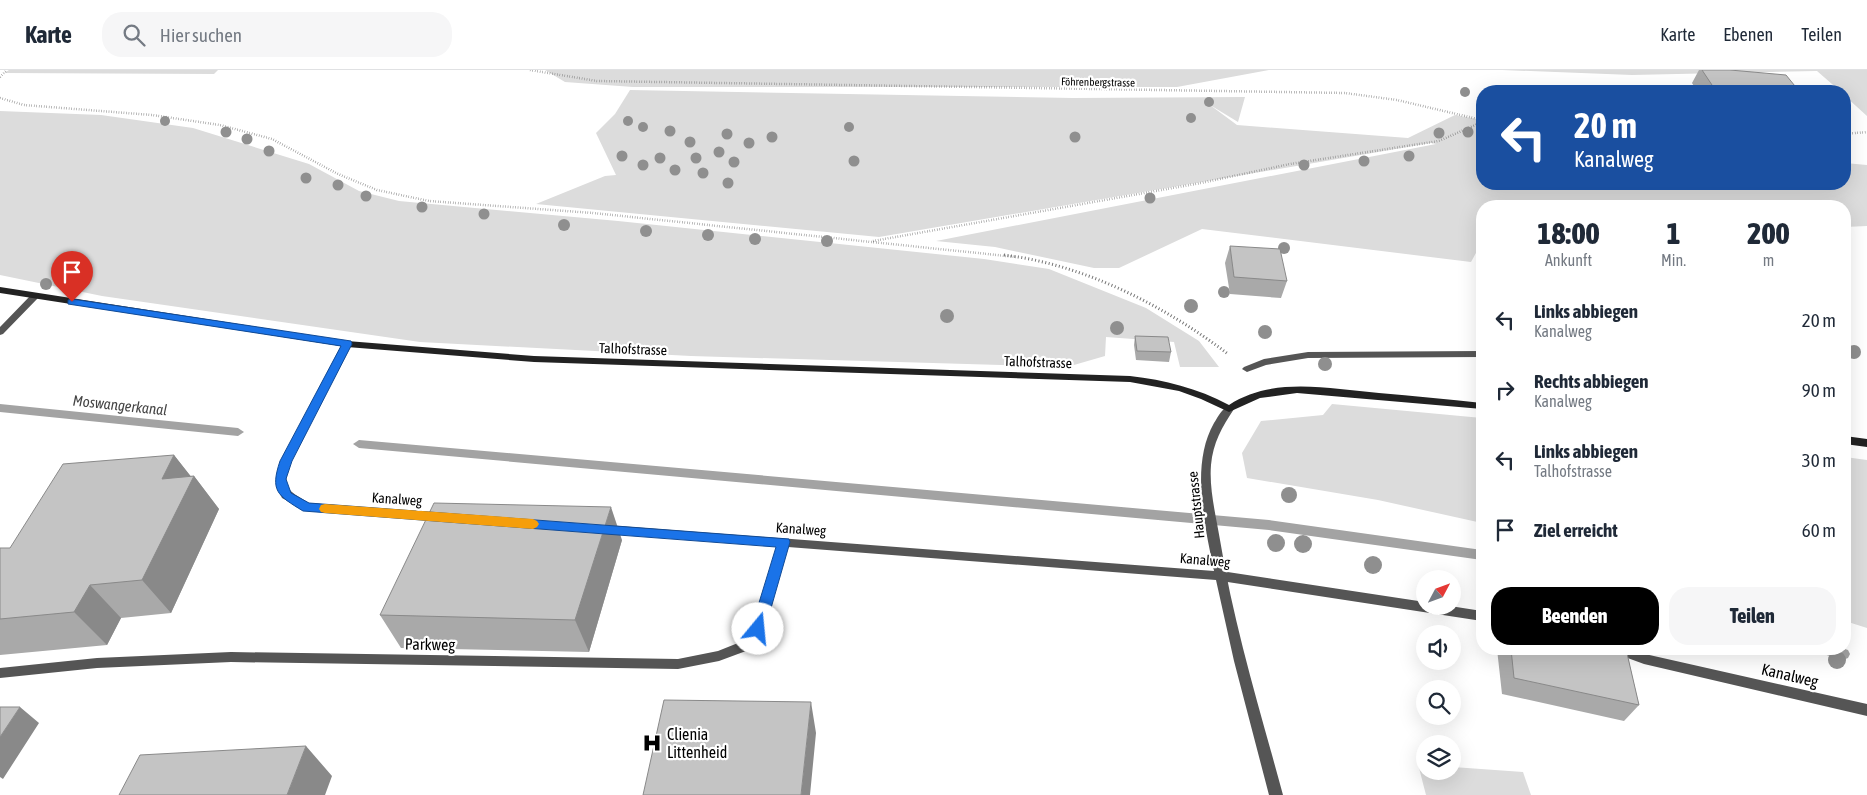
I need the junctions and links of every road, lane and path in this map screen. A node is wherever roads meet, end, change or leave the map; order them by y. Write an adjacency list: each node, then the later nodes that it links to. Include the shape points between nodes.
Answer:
1 (7, 70): 3 (path)
2 (530, 70): 5 (path, Föhrenbergstrasse, via 597,80 1346,93 1381,96)
3 (0, 77)
4 (0, 98): 9 (path, via 24,105 152,115 220,125 272,139 338,174 377,190 429,201 594,213)
5 (1476, 120)
6 (1476, 124): 9 (path, via 1439,141 1290,164)
7 (1867, 132): 8 (path)
8 (1851, 133)
9 (869, 242): 15 (path, via 1030,258 1081,273 1152,303 1208,338)
10 (0, 290): 11 (street, Talhofstrasse)
11 (35, 296): 12 (street); 13 (street, Talhofstrasse)
12 (0, 332)
13 (347, 344): 17 (street, Talhofstrasse, via 534,359 1130,379 1194,391); 20 (street, Kanalweg, via 286,461 280,479 286,495 307,507)
14 (1476, 354): 15 (street, via 1308,355)
15 (1247, 368)
16 (1476, 405): 17 (street, Hauptstrasse, via 1282,390 1252,396)
17 (1229, 409): 23 (street, Hauptstrasse, via 1215,429 1207,458 1206,485)
18 (1851, 441): 19 (street)
19 (1867, 442)
20 (446, 518)
21 (595, 528): 22 (street, Kanalweg)
22 (784, 542): 23 (street, Kanalweg); 26 (street, Parkweg, via 758,629 742,647 719,656 678,664 231,657 97,663)
23 (1221, 576): 24 (street, Kanalweg); 28 (street, Hauptstrasse)
24 (1476, 615)
25 (1634, 655): 27 (street, Kanalweg)
26 (0, 673)
27 (1867, 710)
28 (1276, 795)

